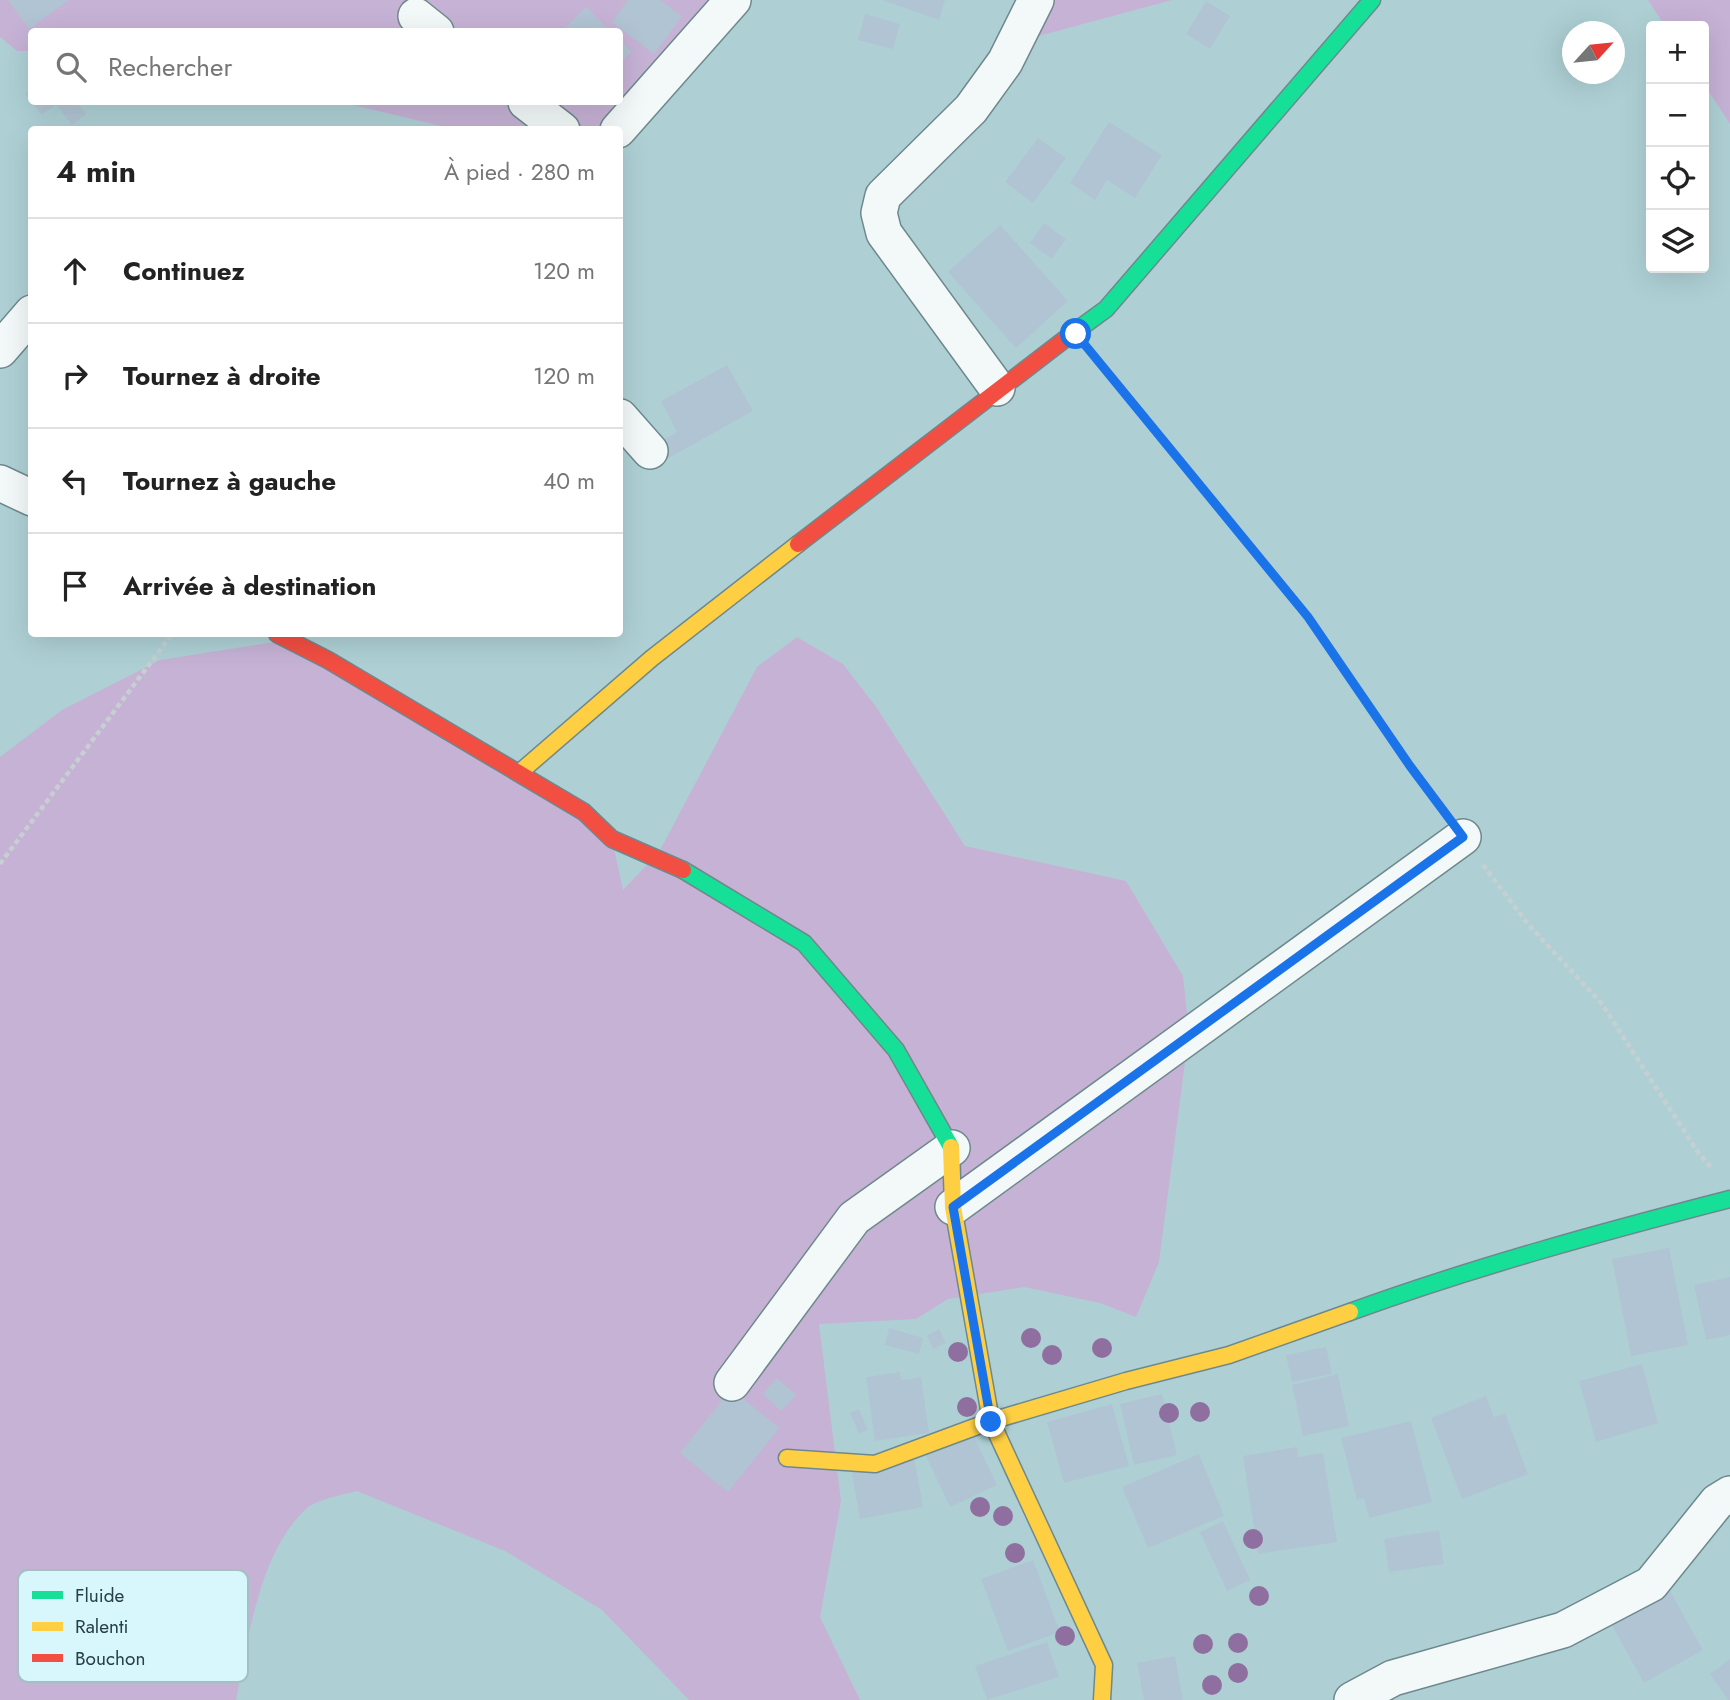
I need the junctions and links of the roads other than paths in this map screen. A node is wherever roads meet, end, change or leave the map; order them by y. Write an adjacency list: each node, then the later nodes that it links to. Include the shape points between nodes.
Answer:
1 (733, 0): 6 (street)
2 (1036, 0): 9 (street, via 1005,62 971,109 883,196 879,214 884,233)
3 (1373, 0): 9 (street, via 1106,309)
4 (530, 105): 5 (street)
5 (557, 126)
6 (622, 126)
7 (28, 318): 8 (street)
8 (0, 350)
9 (997, 388): 15 (street, via 652,658)
10 (623, 420): 11 (street)
11 (650, 451)
12 (0, 482): 13 (street)
13 (28, 496)
14 (283, 637): 15 (street)
15 (519, 773): 17 (street, via 584,812 612,839 685,871 804,943 896,1050)
16 (1463, 837): 19 (street)
17 (952, 1148): 19 (street); 20 (street, via 854,1218)
18 (1730, 1199): 21 (street, via 1416,1287 1229,1355)
19 (953, 1207): 21 (street)
20 (732, 1383)
21 (991, 1422): 22 (street, via 875,1464); 24 (street, via 1104,1665)
22 (787, 1458)
23 (1730, 1494): 25 (street, via 1717,1502 1651,1584 1563,1630 1394,1678)
24 (1102, 1700)
25 (1352, 1700)

